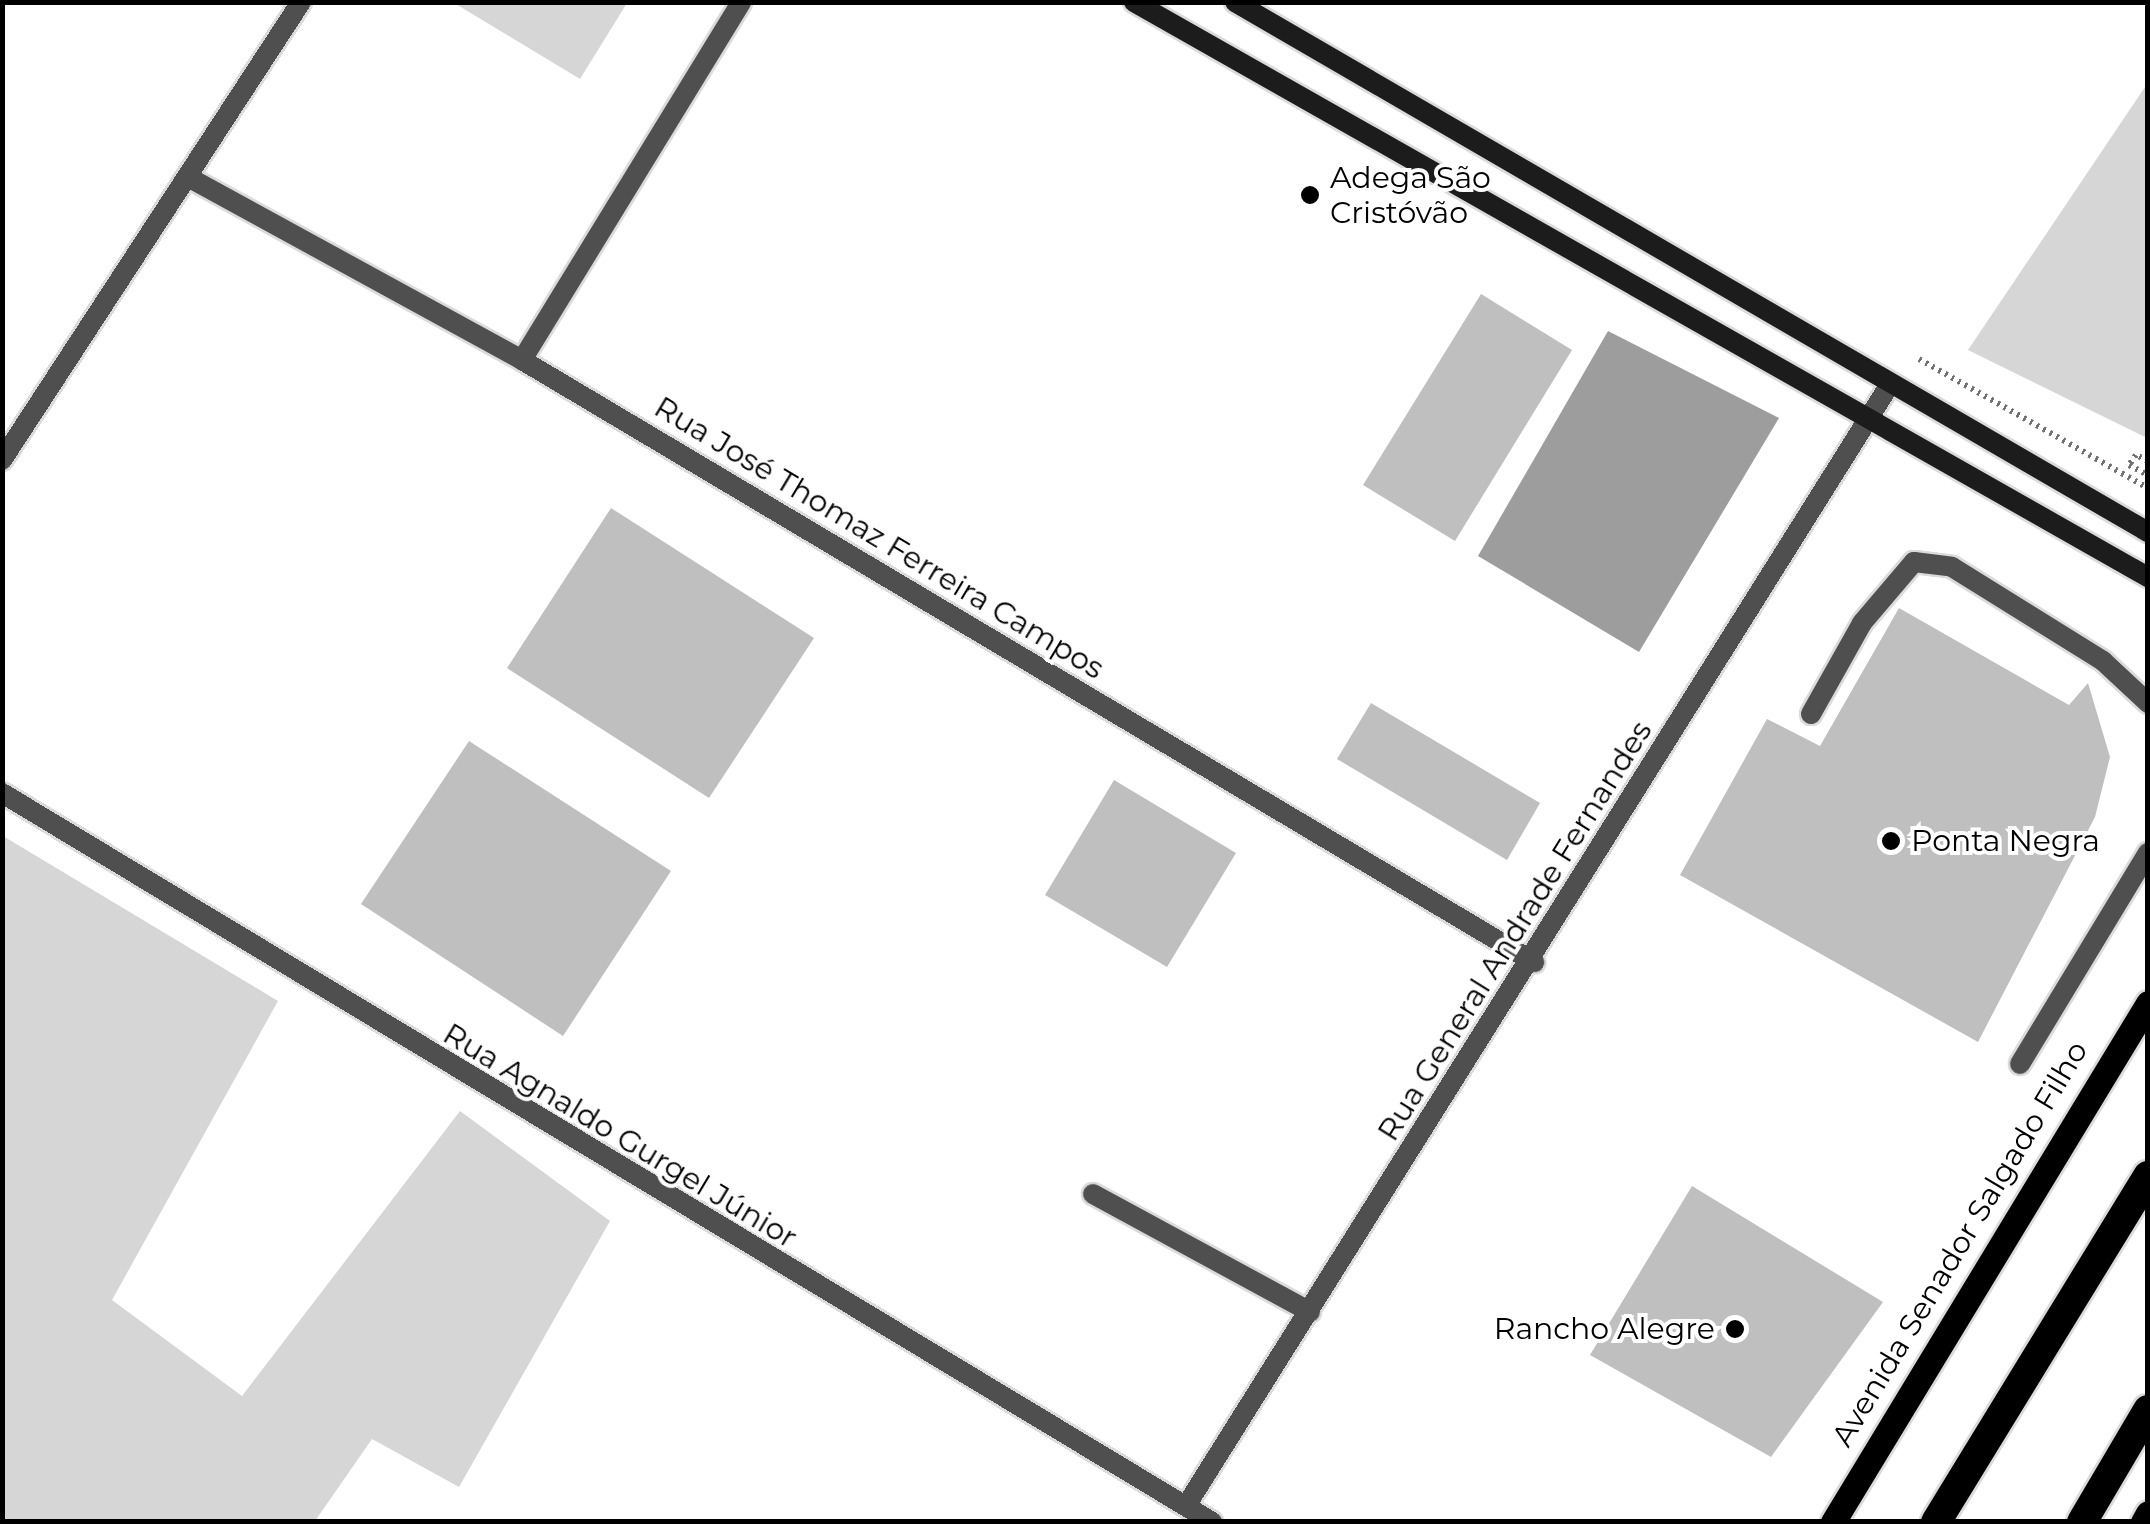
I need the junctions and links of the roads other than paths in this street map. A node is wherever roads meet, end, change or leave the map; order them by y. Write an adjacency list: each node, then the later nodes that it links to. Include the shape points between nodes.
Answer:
1 (301, 2): 5 (street)
2 (741, 2): 6 (street)
3 (1134, 2): 8 (main road)
4 (1235, 2): 7 (main road)
5 (188, 177): 6 (street, Rua José Thomaz Ferreira Campos); 9 (street)
6 (522, 360): 16 (street, Rua José Thomaz Ferreira Campos)
7 (1890, 384): 8 (street, Rua General Andrade Fernandes); 10 (main road)
8 (1869, 418): 11 (main road); 16 (street, Rua General Andrade Fernandes)
9 (2, 460)
10 (2148, 532)
11 (2148, 576)
12 (2148, 703): 13 (street, via 2103,661 1952,567 1914,562 1862,622)
13 (1811, 714)
14 (2, 794): 23 (street, Rua Agnaldo Gurgel Júnior)
15 (2148, 853): 18 (street)
16 (1534, 962): 21 (street, Rua General Andrade Fernandes)
17 (2148, 1003): 26 (main road, Avenida Senador Salgado Filho)
18 (2020, 1064)
19 (2148, 1176): 27 (highway)
20 (1093, 1194): 21 (street)
21 (1310, 1312): 23 (street, Rua General Andrade Fernandes)
22 (2148, 1410): 28 (highway)
23 (1186, 1506): 25 (street, Rua Agnaldo Gurgel Júnior)
24 (2148, 1512): 29 (main road)
25 (1212, 1522)
26 (1833, 1522)
27 (1936, 1522)
28 (2082, 1522)
29 (2142, 1522)

